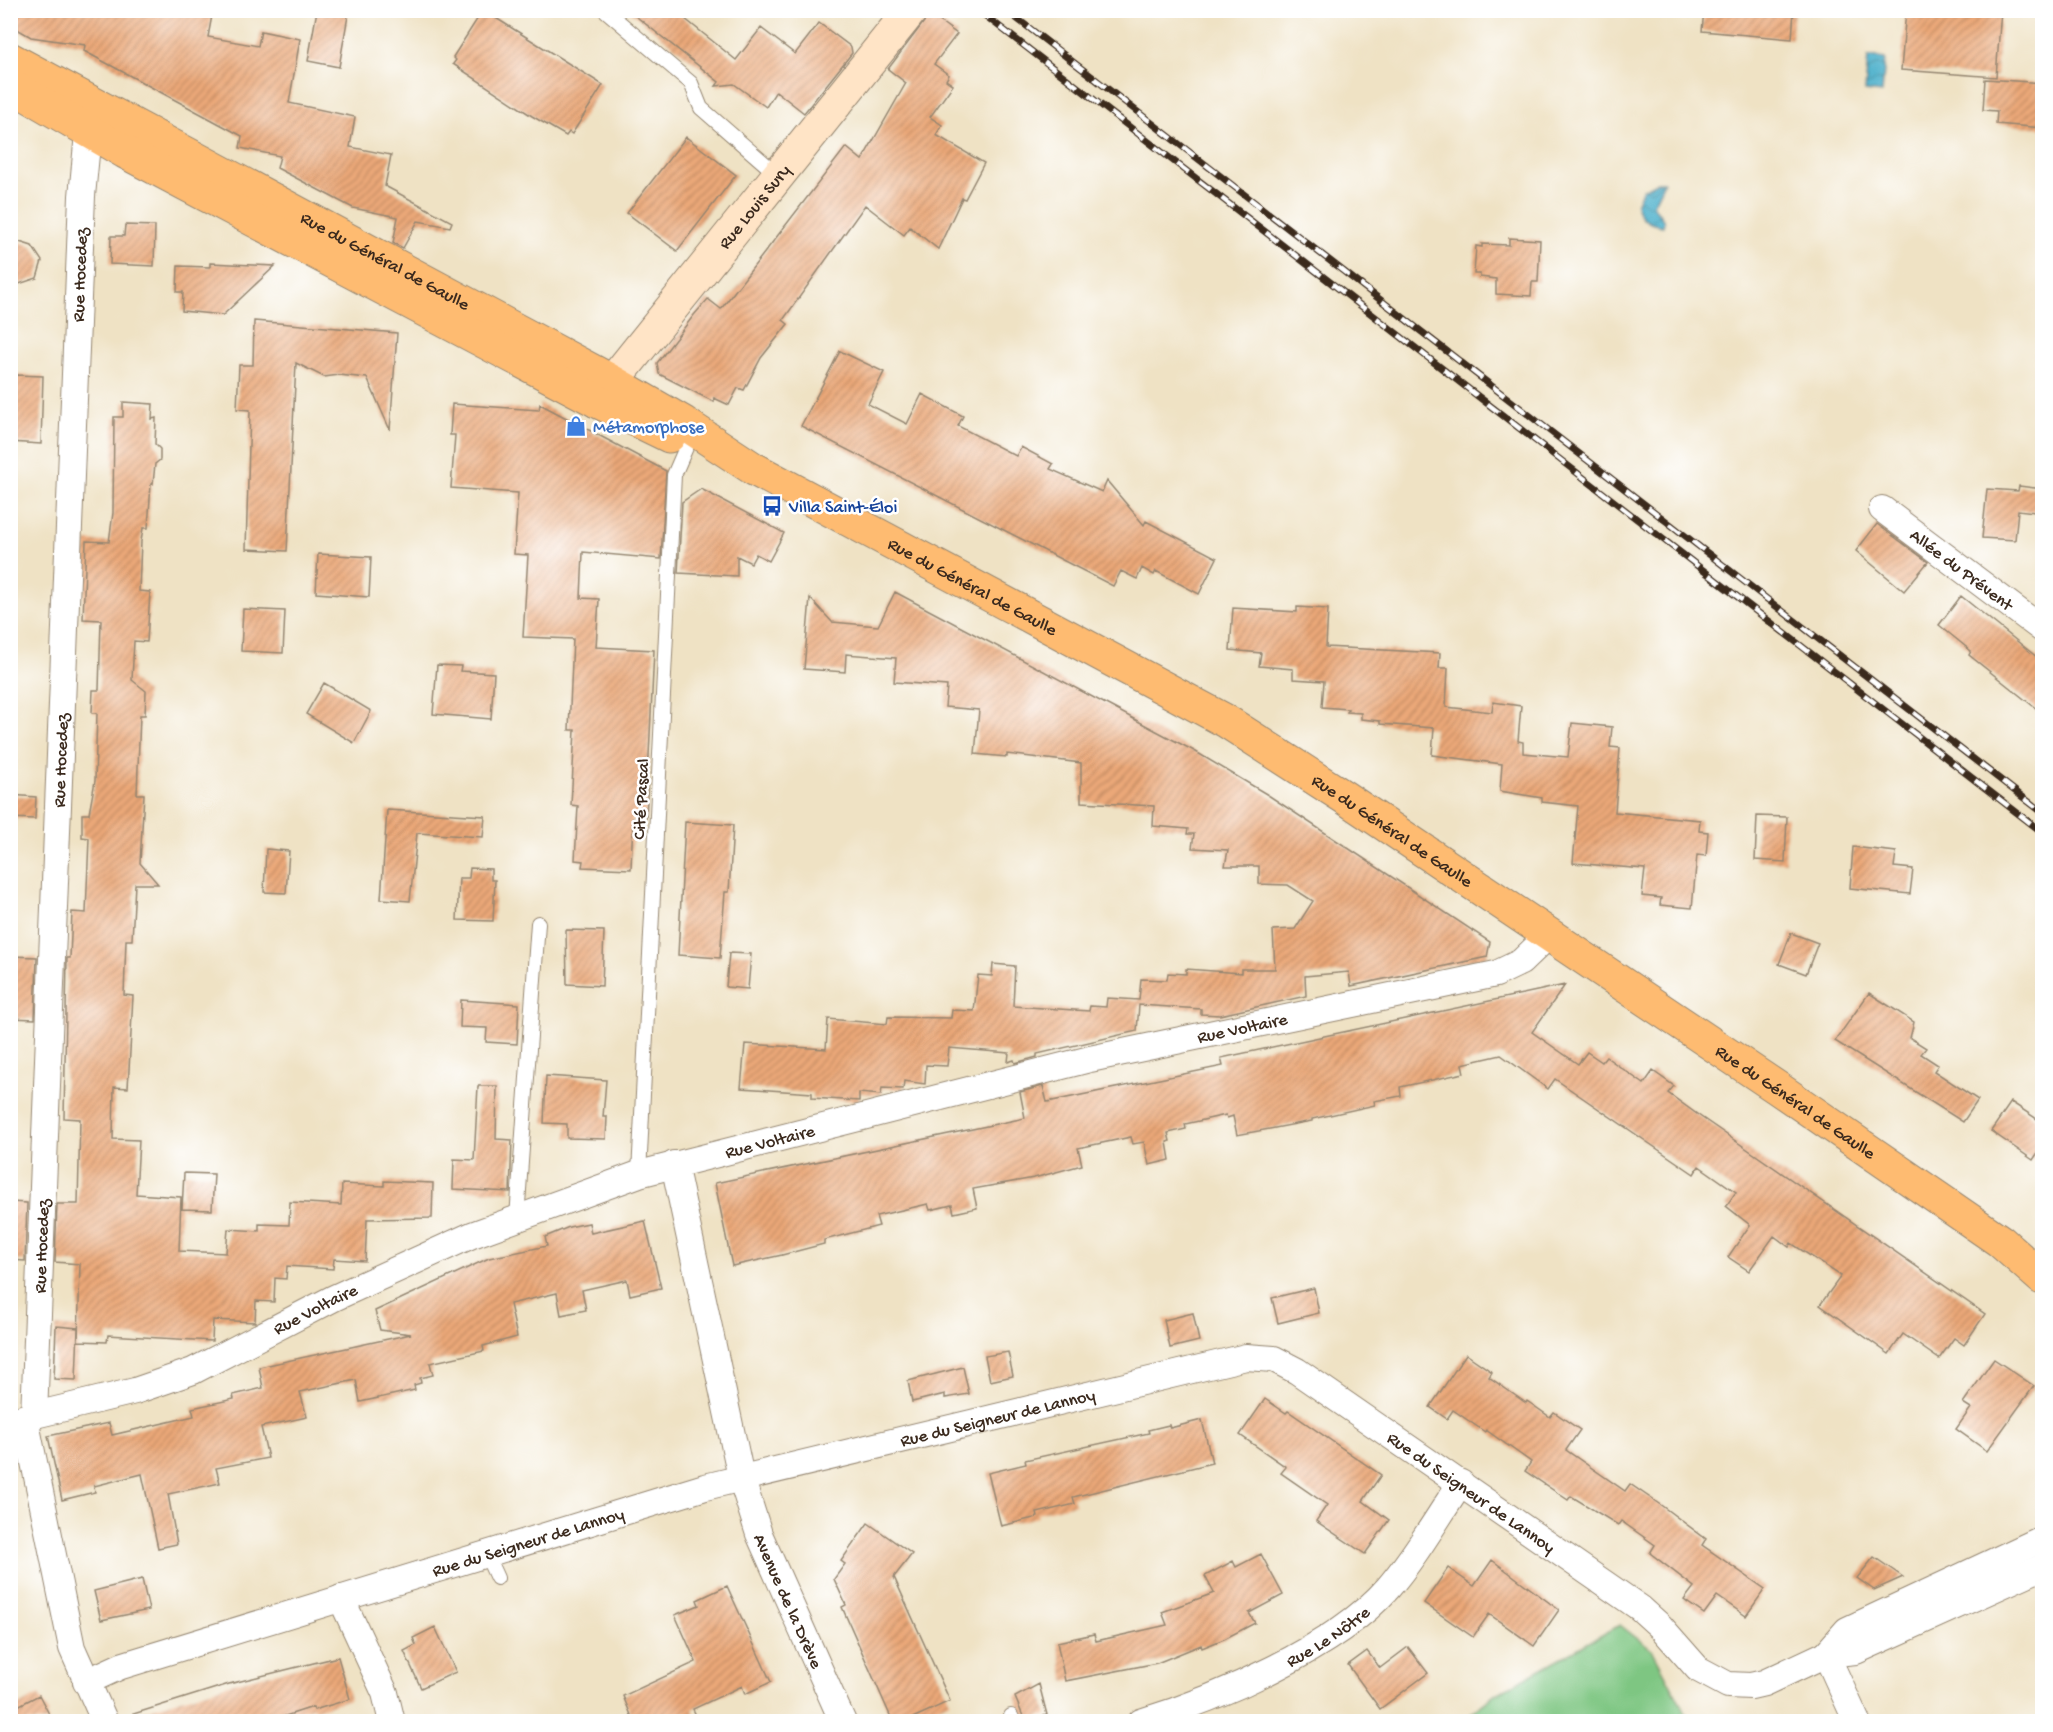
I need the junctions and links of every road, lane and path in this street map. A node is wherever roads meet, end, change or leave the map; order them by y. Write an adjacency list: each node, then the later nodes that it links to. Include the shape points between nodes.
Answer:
1 (605, 10): 6 (lane, via 691,83 701,108)
2 (911, 10): 6 (main road, Rue Louis Sury)
3 (10, 59): 5 (main road, Rue du Général de Gaulle)
4 (10, 85): 5 (main road, Rue du Général de Gaulle)
5 (98, 122): 7 (main road, Rue du Général de Gaulle); 19 (street, Rue Hocedez, via 84,159)
6 (779, 176): 7 (main road, Rue Louis Sury)
7 (605, 392): 8 (main road, Rue du Général de Gaulle)
8 (691, 437): 12 (main road, Rue du Général de Gaulle, via 1226,721); 14 (lane, Cité Pascal, via 674,475)
9 (1882, 509): 10 (street, Allée du Prévent)
10 (2043, 630)
11 (538, 923): 15 (lane)
12 (1549, 935): 13 (street, Rue Voltaire, via 1521,962 1496,974 1090,1059); 16 (main road, Rue du Général de Gaulle)
13 (674, 1164): 14 (street, Rue Voltaire); 20 (street, Avenue de la Drève)
14 (639, 1174): 15 (street, Rue Voltaire)
15 (517, 1218): 19 (street, Rue Voltaire, via 334,1298 193,1371 135,1391)
16 (2000, 1241): 17 (main road, Rue du Général de Gaulle); 18 (main road, Rue du Général de Gaulle)
17 (2043, 1263)
18 (2043, 1278)
19 (23, 1418): 28 (street, Rue Hocedez, via 68,1631)
20 (741, 1477): 21 (street, Rue du Seigneur de Lannoy, via 1246,1357 1261,1357 1297,1371); 23 (street, Rue du Seigneur de Lannoy); 31 (street, Avenue de la Drève, via 759,1534)
21 (1461, 1483): 27 (street, Rue du Seigneur de Lannoy, via 1640,1608 1698,1669 1720,1682 1739,1687 1764,1683); 32 (street, Rue Le Nôtre, via 1388,1589 1353,1618 1296,1656 1242,1683)
22 (2043, 1539): 27 (street, via 1847,1630)
23 (486, 1554): 25 (lane); 26 (street, Rue du Seigneur de Lannoy)
24 (2043, 1567): 27 (street, via 1856,1651)
25 (497, 1578)
26 (341, 1598): 28 (street, Rue du Seigneur de Lannoy, via 121,1666); 30 (street, via 385,1693)
27 (1826, 1654): 33 (street)
28 (86, 1682): 29 (street)
29 (105, 1722)
30 (392, 1722)
31 (843, 1722)
32 (1141, 1722)
33 (1857, 1722)

